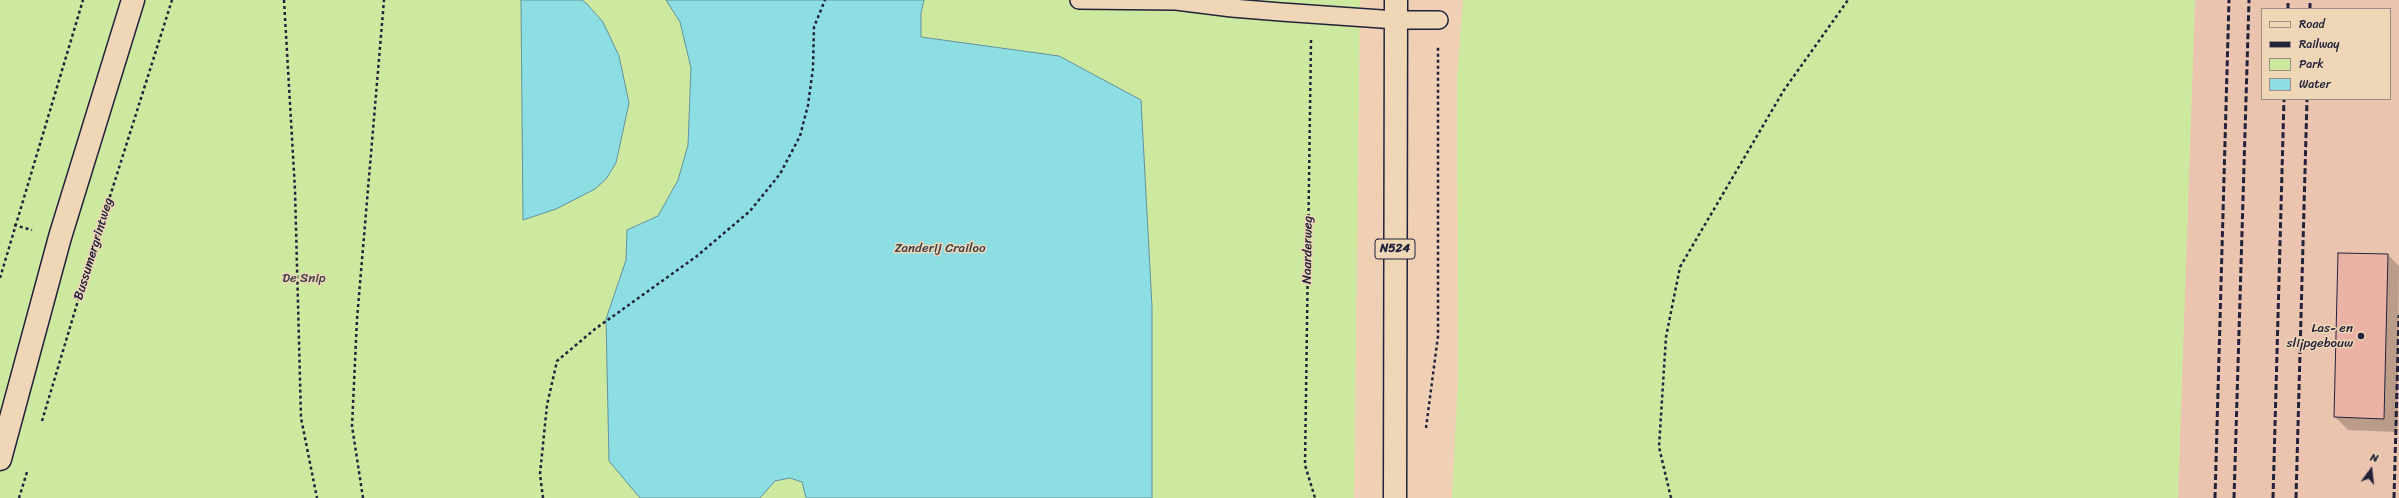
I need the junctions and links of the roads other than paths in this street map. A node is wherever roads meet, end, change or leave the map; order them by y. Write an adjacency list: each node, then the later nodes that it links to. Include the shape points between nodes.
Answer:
1 (133, 0): 6 (street, via 60,237)
2 (1078, 0): 3 (lane)
3 (1227, 4): 4 (lane, via 1311,14)
4 (1396, 10): 5 (lane); 7 (street, N524)
5 (1439, 20)
6 (0, 459)
7 (1394, 498)

